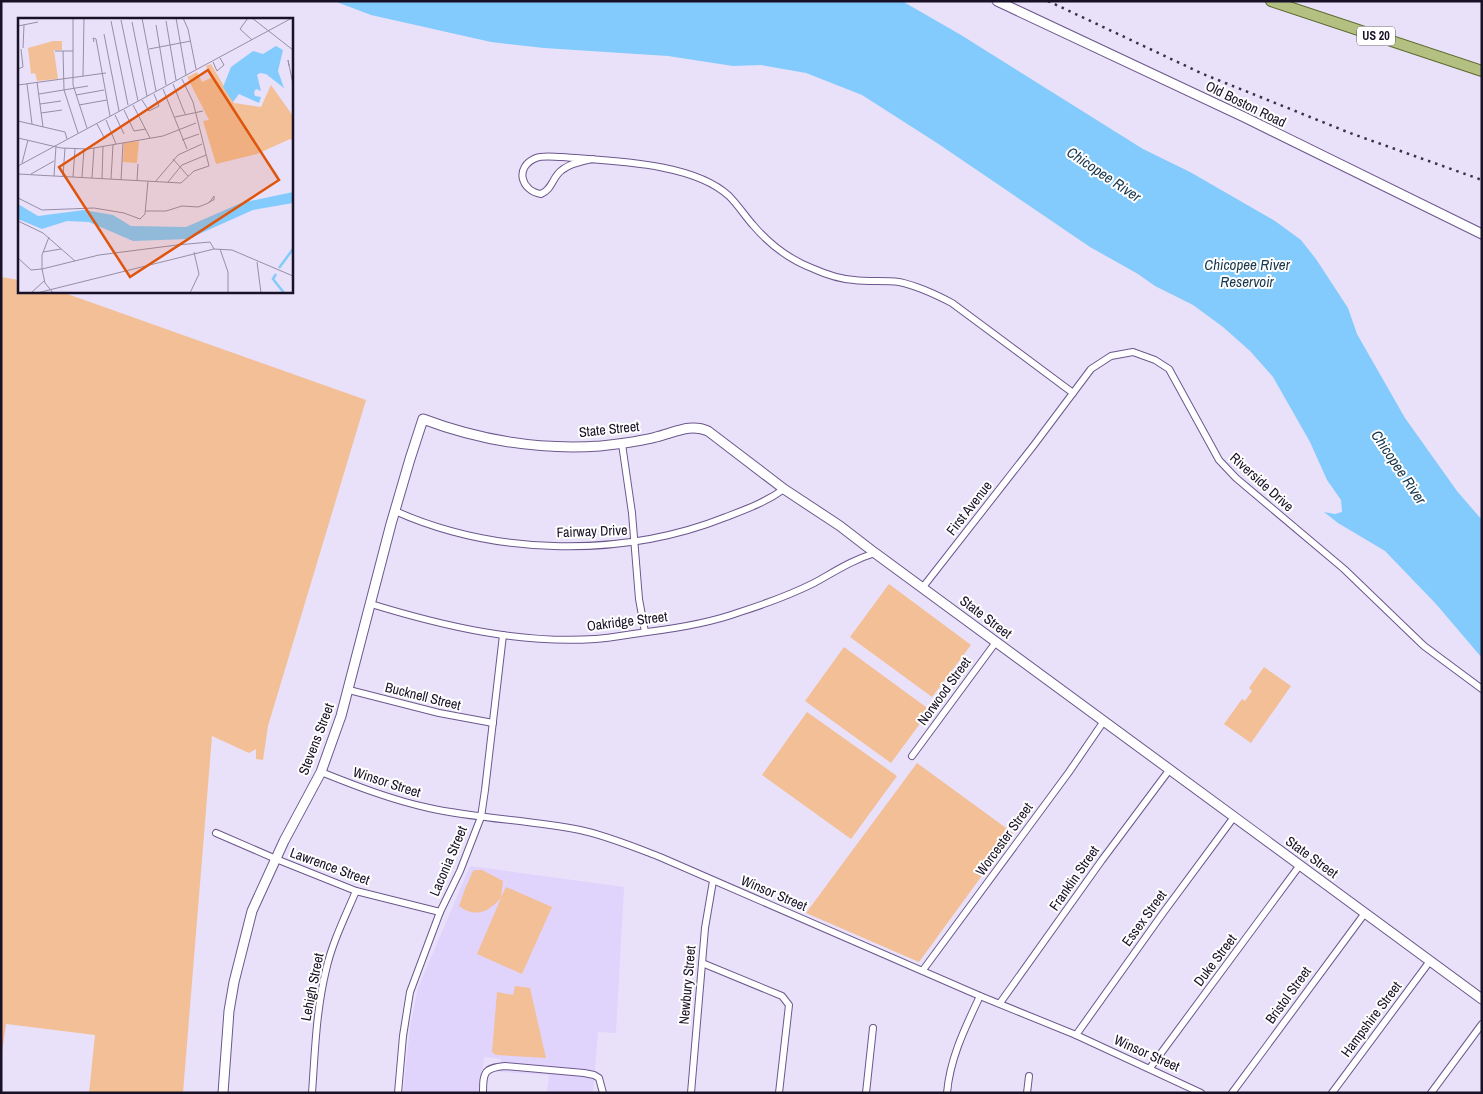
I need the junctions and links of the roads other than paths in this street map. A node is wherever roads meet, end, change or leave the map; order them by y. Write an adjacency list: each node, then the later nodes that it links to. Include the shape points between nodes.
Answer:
1 (997, 1): 5 (street, Old Boston Road)
2 (1271, 1): 3 (main road, US 20)
3 (1482, 71)
4 (593, 159): 4 (street, via 536,158 524,168 524,184 534,193 541,194 550,188 561,170); 6 (street, via 652,165 708,183 727,195 766,239 792,259 852,280 898,282 934,294 952,303)
5 (1482, 234)
6 (1073, 393): 9 (street, Riverside Drive); 19 (street, Riverside Drive, via 1091,369 1110,356 1133,352 1169,369 1220,460 1236,478 1344,569 1424,646)
7 (424, 419): 8 (street, State Street, via 465,433 515,444 555,447); 11 (street, Stevens Street)
8 (622, 444): 10 (street, State Street, via 700,428); 12 (street)
9 (1034, 445): 14 (street, First Avenue)
10 (784, 489): 12 (street, Fairway Drive, via 768,500 711,523); 13 (street, State Street)
11 (395, 511): 12 (street, Fairway Drive, via 423,523 491,540 560,545); 15 (street, Stevens Street)
12 (635, 542): 16 (street)
13 (875, 553): 14 (street, State Street); 16 (street, Oakridge Street, via 858,558 788,595 738,613 681,628)
14 (923, 587): 18 (street, State Street)
15 (371, 604): 17 (street, Oakridge Street, via 431,621); 20 (street, Stevens Street)
16 (645, 632): 17 (street, Oakridge Street, via 570,640)
17 (503, 635): 22 (street, Laconia Street)
18 (996, 642): 21 (street, State Street); 23 (street, Norwood Street)
19 (1482, 689)
20 (349, 690): 22 (street, Bucknell Street); 25 (street, Stevens Street)
21 (1104, 721): 24 (street, State Street); 37 (street, Worcester Street)
22 (493, 723): 26 (street, Laconia Street)
23 (912, 756)
24 (1170, 769): 27 (street, State Street); 40 (street, Franklin Street)
25 (321, 772): 26 (street, Winsor Street, via 380,795); 29 (street, Stevens Street)
26 (481, 817): 31 (street, Winsor Street, via 597,835 660,857); 33 (street, Laconia Street)
27 (1234, 817): 30 (street, State Street); 43 (street, Essex Street)
28 (216, 833): 29 (street, Lawrence Street)
29 (276, 859): 32 (street, Lawrence Street); 46 (street, Stevens Street, via 252,911 239,957 229,1011)
30 (1300, 865): 34 (street, State Street); 44 (street, Duke Street)
31 (713, 881): 36 (street, Newbury Street); 37 (street, Winsor Street)
32 (356, 891): 33 (street, Lawrence Street); 47 (street, Lehigh Street, via 326,970)
33 (440, 912): 48 (street, Laconia Street, via 410,992)
34 (1365, 913): 35 (street, State Street); 57 (street, Bristol Street)
35 (1430, 961): 39 (street, State Street); 58 (street, Hampshire Street)
36 (702, 963): 51 (street, Newbury Street); 52 (street, via 782,996 789,1005)
37 (923, 970): 38 (street, Winsor Street)
38 (980, 996): 40 (street, Winsor Street); 54 (street, via 954,1055)
39 (1482, 999)
40 (1000, 1003): 43 (street, Winsor Street)
41 (1482, 1024): 59 (street)
42 (873, 1028): 53 (street)
43 (1076, 1035): 44 (street, Winsor Street)
44 (1150, 1068): 56 (street, Winsor Street)
45 (1029, 1076): 55 (street)
46 (223, 1093)
47 (312, 1093)
48 (398, 1093)
49 (483, 1093): 50 (street, via 487,1070 505,1066 594,1075 599,1078)
50 (603, 1093)
51 (691, 1093)
52 (779, 1093)
53 (866, 1093)
54 (947, 1093)
55 (1027, 1093)
56 (1201, 1093)
57 (1232, 1093)
58 (1332, 1093)
59 (1431, 1093)

